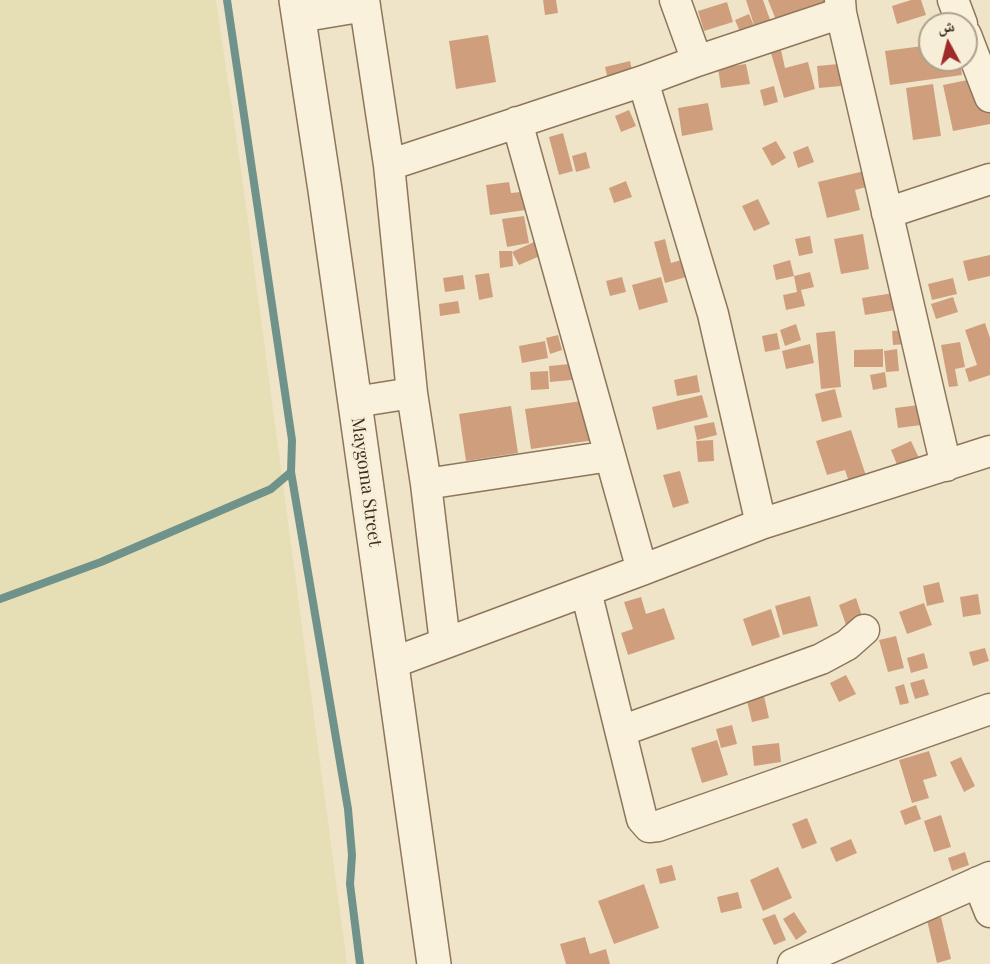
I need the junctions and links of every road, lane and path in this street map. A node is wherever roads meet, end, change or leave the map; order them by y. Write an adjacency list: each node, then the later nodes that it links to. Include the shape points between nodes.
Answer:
1 (675, 0): 5 (street)
2 (365, 3): 4 (street); 10 (street)
3 (840, 6): 5 (street); 12 (street)
4 (297, 8): 14 (street, Maygoma Street)
5 (697, 61): 7 (street)
6 (978, 66): 8 (street)
7 (643, 81): 9 (street); 19 (street, via 713,314)
8 (990, 97)
9 (517, 122): 10 (street); 16 (street)
10 (389, 165): 13 (street)
11 (990, 179): 12 (street)
12 (887, 213): 17 (street)
13 (412, 393): 14 (street); 18 (street)
14 (355, 402): 24 (street, Maygoma Street)
15 (990, 451): 17 (street)
16 (610, 456): 18 (street); 20 (street)
17 (946, 466): 19 (street)
18 (426, 484): 23 (street)
19 (761, 524): 20 (street)
20 (642, 570): 21 (street)
21 (586, 591): 23 (street); 26 (street)
22 (864, 630): 26 (street, via 847,645 820,659)
23 (445, 643): 24 (street)
24 (392, 663): 29 (street, Maygoma Street)
25 (990, 709): 26 (street, via 649,827 642,819)
26 (621, 731)
27 (984, 880): 28 (street); 30 (street)
28 (990, 912)
29 (434, 964)
30 (793, 964)

